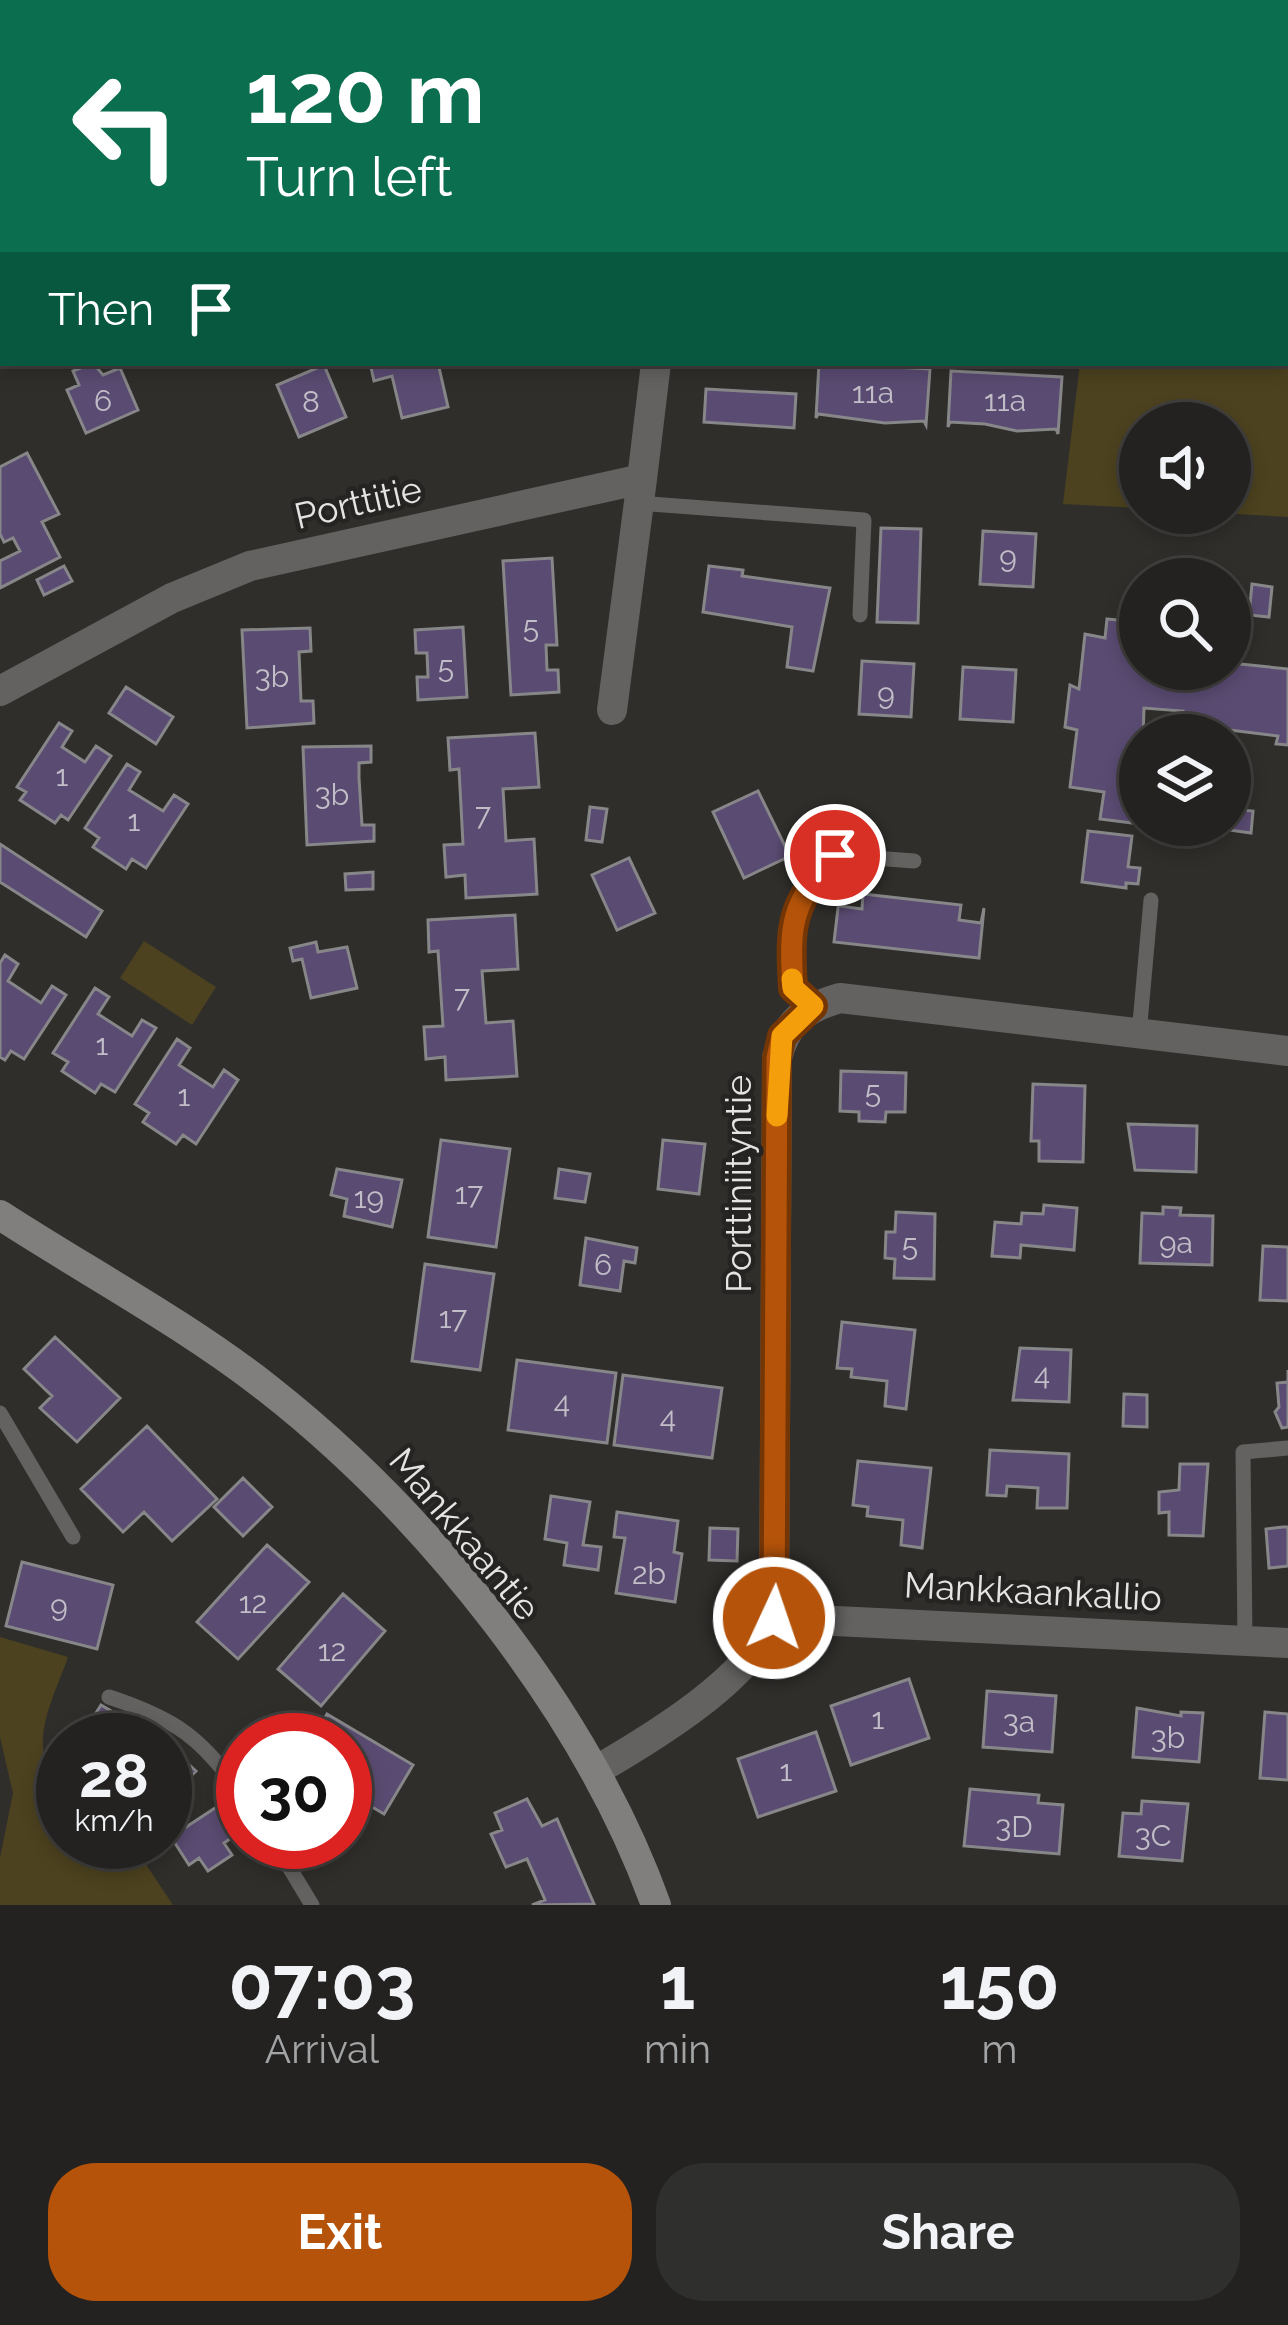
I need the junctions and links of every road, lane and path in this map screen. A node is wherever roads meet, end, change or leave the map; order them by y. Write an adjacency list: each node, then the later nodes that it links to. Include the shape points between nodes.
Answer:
1 (656, 366): 2 (street)
2 (640, 491): 3 (lane, via 865,520); 4 (street, Porttitie, via 250,566 172,598); 5 (street)
3 (860, 615)
4 (0, 691)
5 (612, 710)
6 (914, 861): 8 (lane, via 835,855 798,897 793,988)
7 (1151, 900): 9 (lane)
8 (813, 1006): 9 (street, via 840,998); 15 (street, Porttiniityntie, via 782,1036 777,1058)
9 (1139, 1034): 10 (street)
10 (1288, 1051)
11 (0, 1215): 20 (main road, Mankkaantie, via 266,1387 390,1495)
12 (0, 1413): 14 (lane)
13 (1288, 1448): 17 (lane, via 1243,1452)
14 (73, 1537)
15 (774, 1618): 17 (street, Mankkaankallio); 20 (street, via 749,1659 647,1741)
16 (1288, 1643): 17 (street, Mankkaankallio)
17 (1245, 1644)
18 (109, 1696): 19 (lane, via 164,1715)
19 (216, 1758)
20 (597, 1770): 23 (main road, Mankkaantie)
21 (290, 1869): 22 (lane)
22 (312, 1905)
23 (656, 1905)

